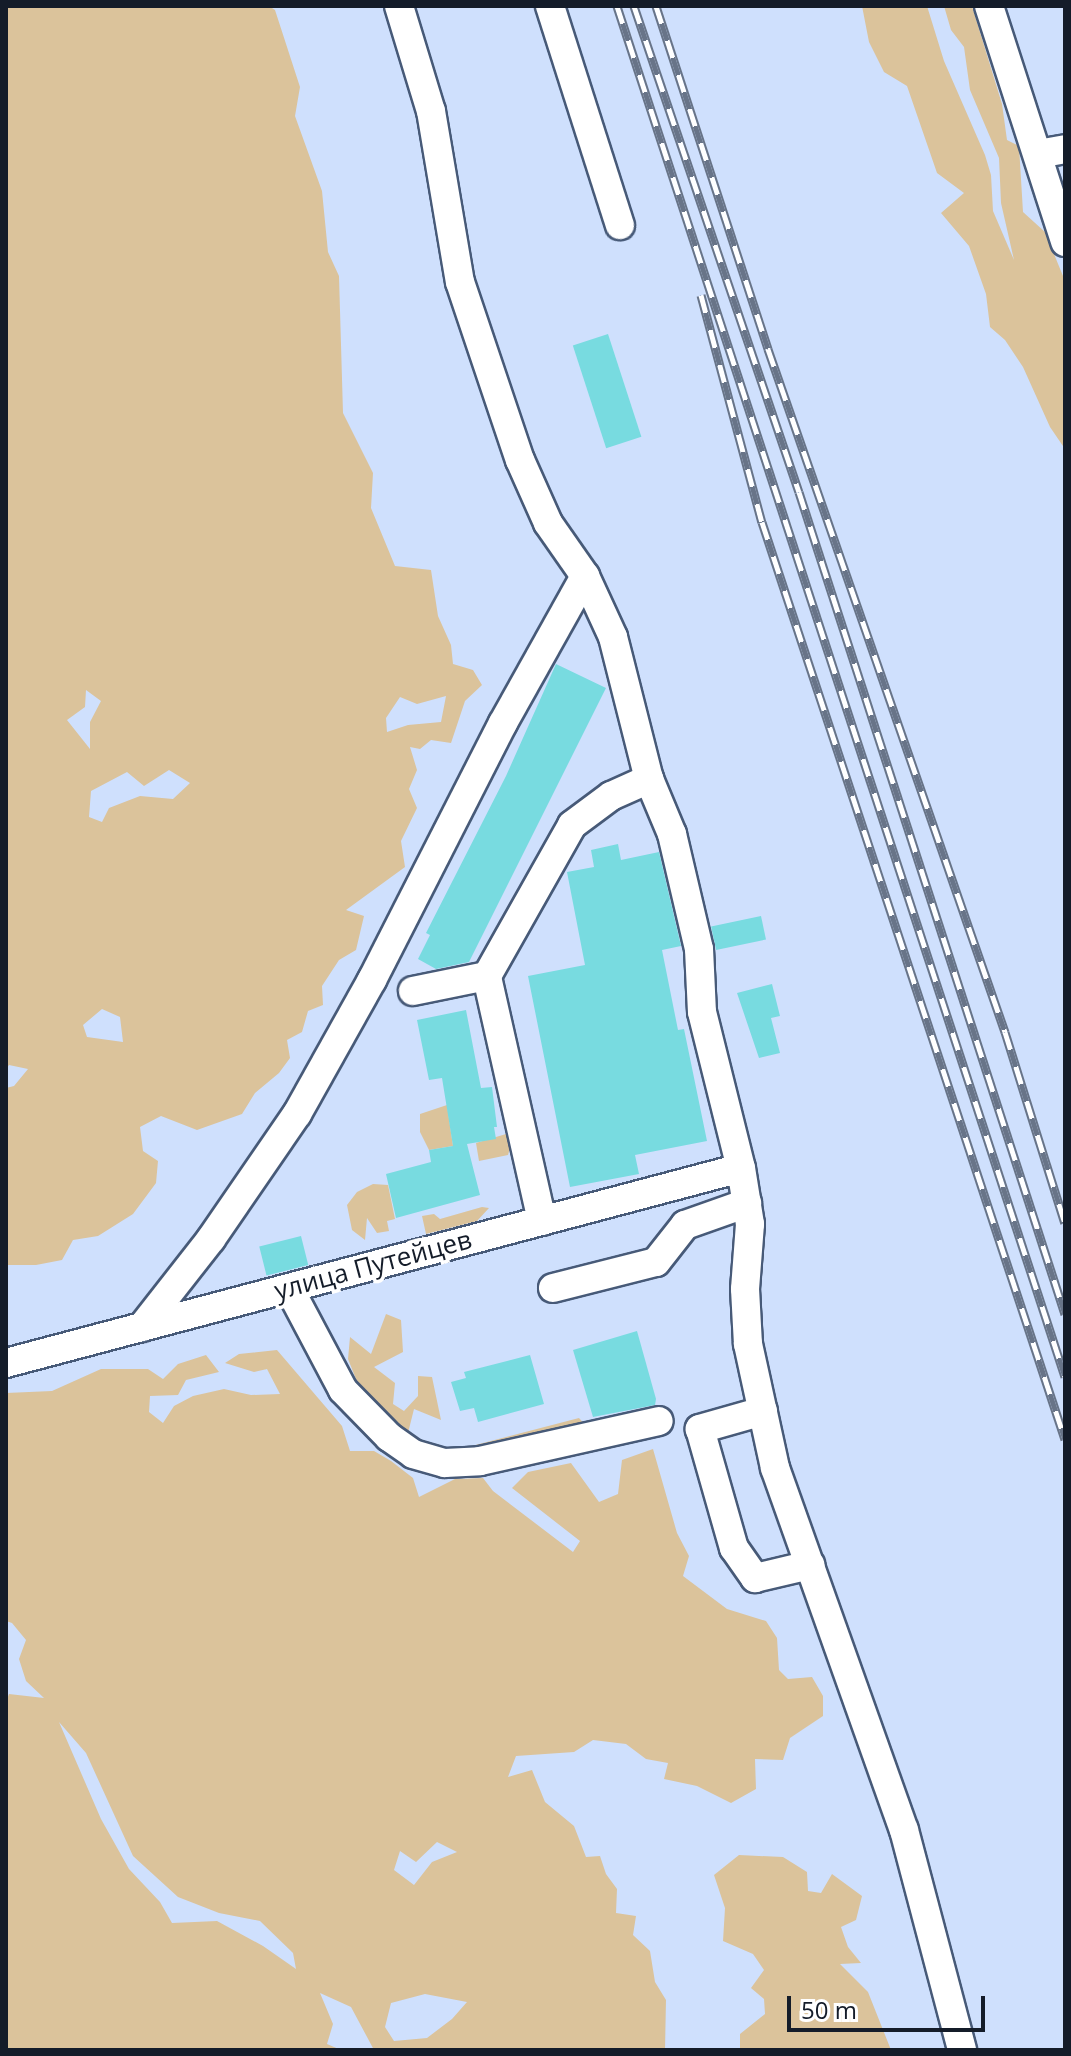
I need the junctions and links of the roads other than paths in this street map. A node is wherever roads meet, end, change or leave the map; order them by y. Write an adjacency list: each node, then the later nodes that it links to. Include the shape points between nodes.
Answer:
1 (399, 6): 7 (street, via 431,111 460,282 520,460 548,523)
2 (550, 6): 5 (street)
3 (989, 6): 4 (street)
4 (1052, 152): 6 (street)
5 (620, 225)
6 (1065, 242)
7 (585, 576): 8 (street, via 613,637); 16 (street, via 297,1114 211,1239)
8 (649, 779): 9 (street, via 611,796 572,825); 11 (street, via 672,834 699,949 702,1012)
9 (487, 976): 10 (street); 13 (street)
10 (413, 991)
11 (741, 1168): 12 (street); 13 (street, улица Путейцев)
12 (747, 1203): 15 (street, via 685,1225 656,1262); 18 (street, via 748,1344)
13 (542, 1221): 14 (street, улица Путейцев)
14 (289, 1288): 16 (street, улица Путейцев); 19 (street, via 343,1390 413,1454 445,1463 480,1461)
15 (553, 1288)
16 (142, 1327): 17 (street, улица Путейцев)
17 (6, 1363)
18 (763, 1411): 20 (street, via 775,1468); 20 (street, via 700,1429 734,1548 755,1578)
19 (659, 1421)
20 (810, 1565): 21 (street, via 904,1830)
21 (962, 2050)

